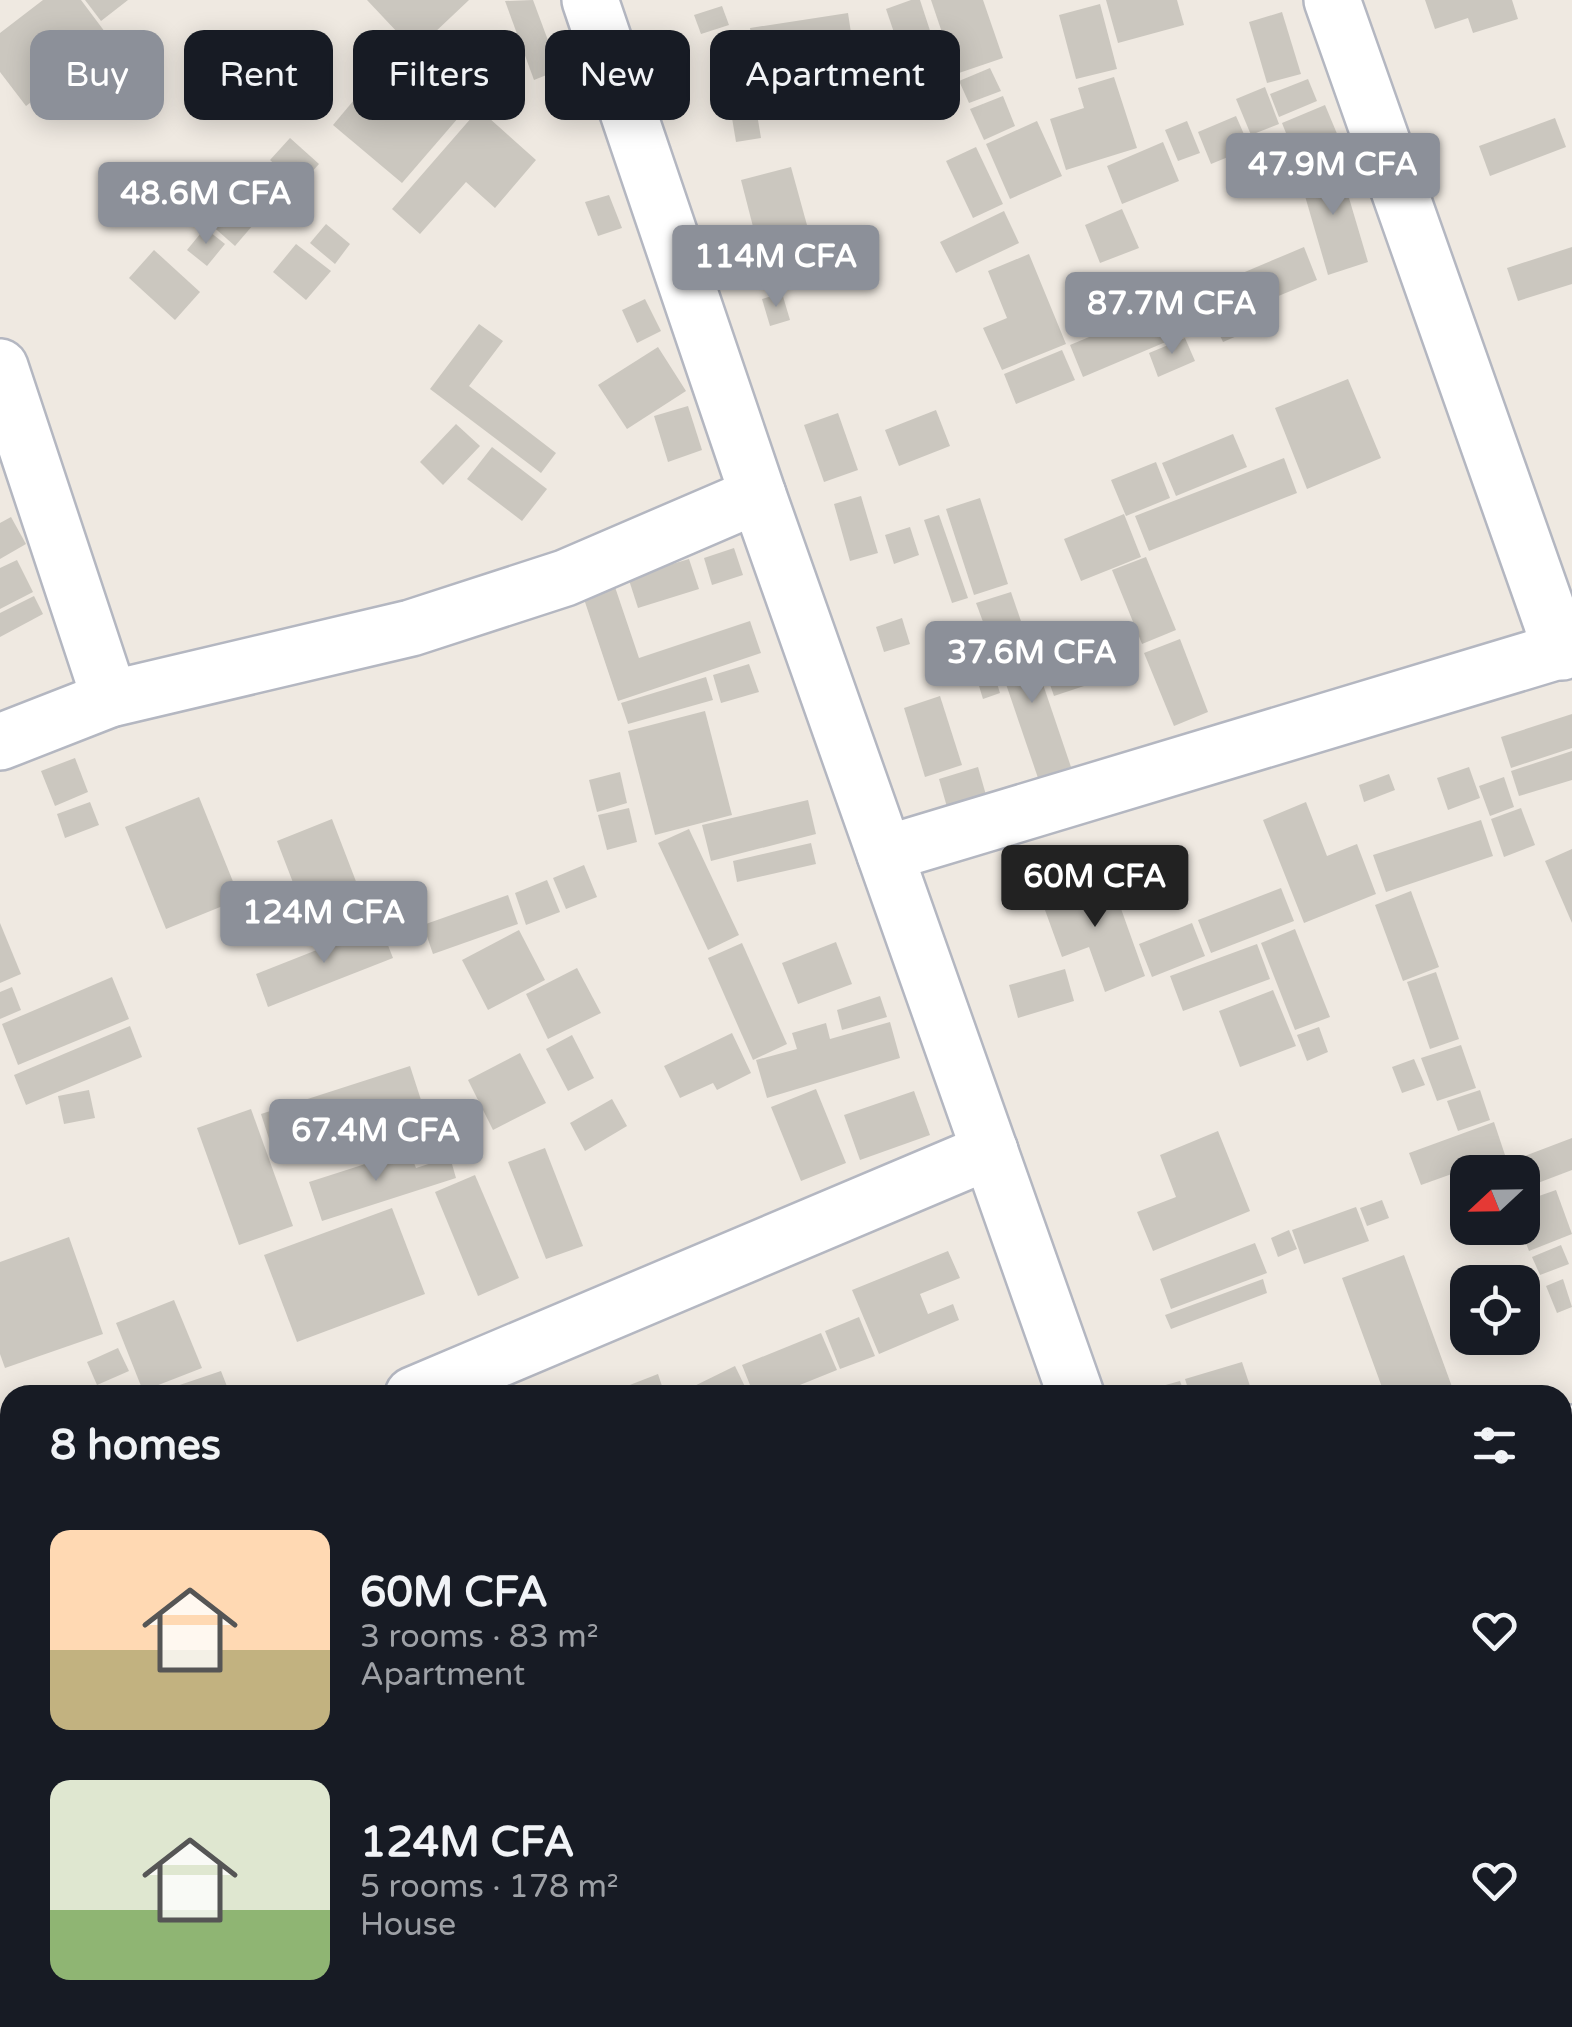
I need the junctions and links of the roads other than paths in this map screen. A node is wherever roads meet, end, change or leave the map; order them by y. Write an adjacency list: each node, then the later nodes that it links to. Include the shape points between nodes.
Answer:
1 (590, 0): 4 (street)
2 (1332, 0): 5 (street)
3 (0, 368): 6 (street)
4 (758, 495): 6 (street, via 566,578 412,628); 8 (street)
5 (1567, 650): 8 (street)
6 (110, 700): 7 (street)
7 (0, 742)
8 (885, 854): 9 (street)
9 (990, 1150): 10 (street); 11 (street)
10 (444, 1385)
11 (1072, 1385)

